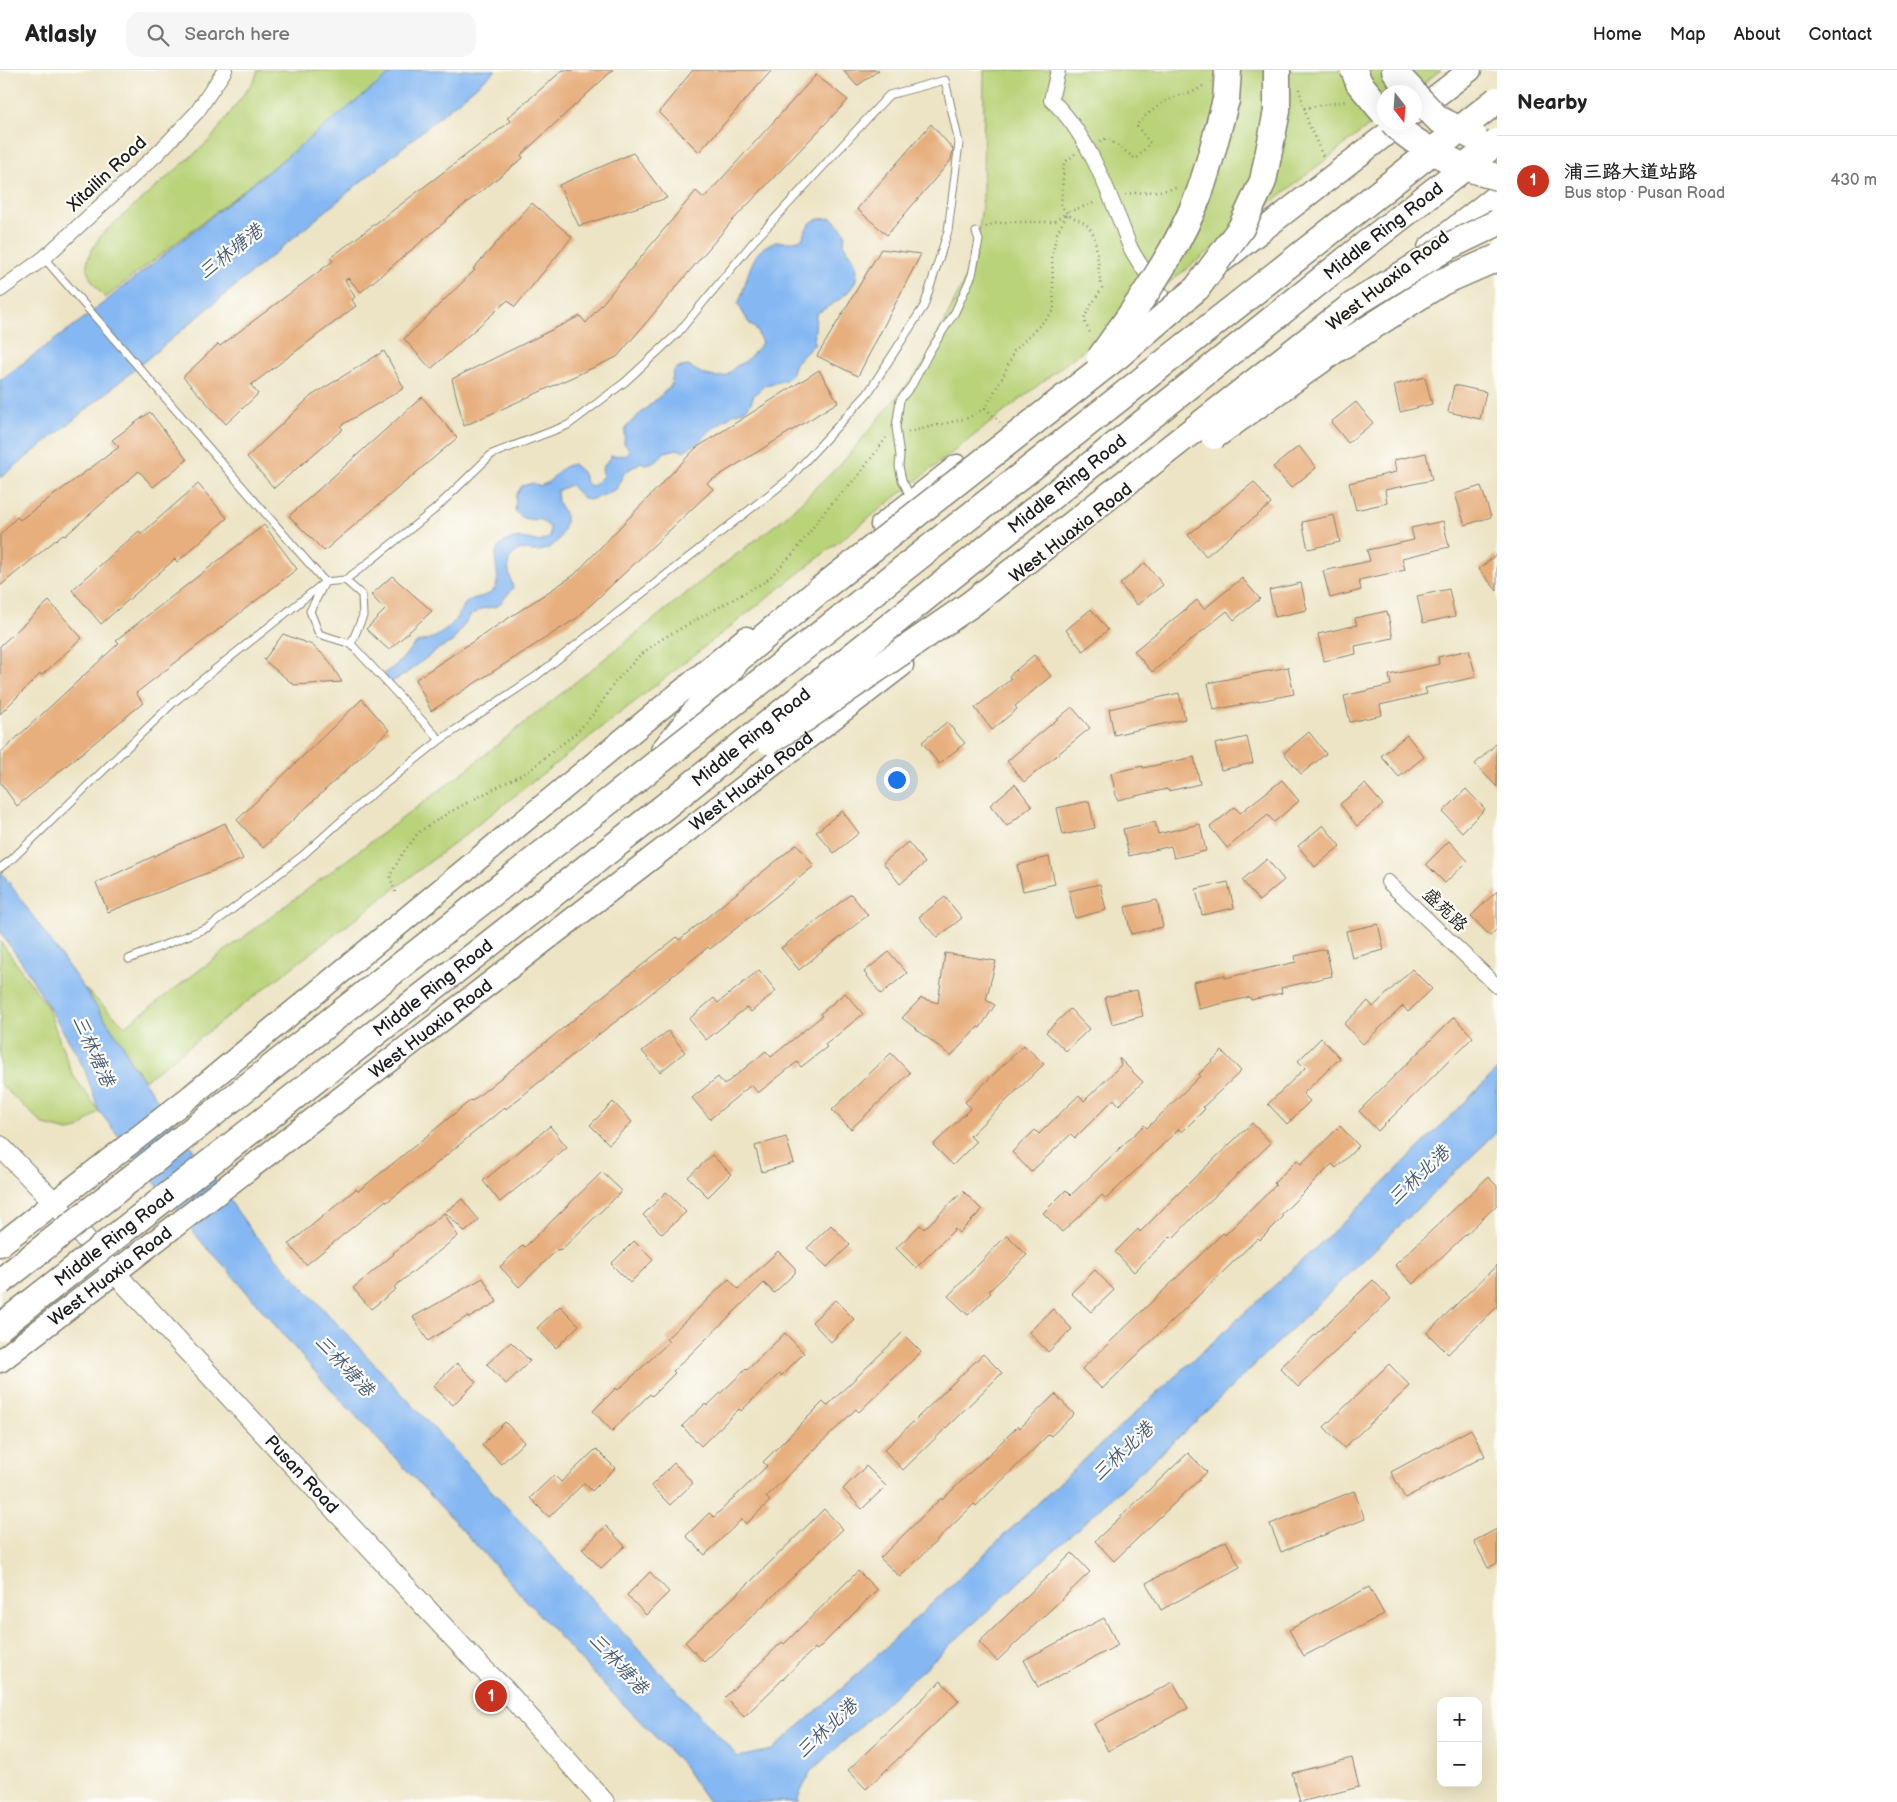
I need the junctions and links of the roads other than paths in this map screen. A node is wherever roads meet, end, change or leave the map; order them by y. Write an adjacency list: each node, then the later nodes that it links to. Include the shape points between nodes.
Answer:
1 (225, 70): 21 (street, Xitailin Road, via 197,112 159,152)
2 (1058, 70): 24 (street, via 1051,100 1064,112 1077,133 1130,247)
3 (1228, 70): 25 (highway, bridge, via 1226,100 1197,198 1170,253 1132,315)
4 (1278, 70): 25 (highway, bridge, via 1277,111 1263,181 1241,228 1197,288)
5 (1354, 70): 11 (highway, bridge, via 1359,83)
6 (1395, 70): 8 (highway)
7 (1470, 70): 12 (main road)
8 (1407, 85)
9 (1497, 100): 32 (highway, Middle Ring Road, bridge)
10 (1422, 102): 16 (highway, bridge, via 1438,119)
11 (1377, 105)
12 (1422, 107)
13 (1392, 130): 24 (main road)
14 (1399, 130): 17 (highway, bridge, via 1445,158)
15 (1497, 142): 33 (highway, Middle Ring Road, bridge)
16 (1497, 150)
17 (1497, 176)
18 (1497, 195): 41 (main road, West Huaxia Road, via 939,637)
19 (1497, 223): 26 (highway, bridge, via 1449,246 1353,305)
20 (976, 232): 27 (lane, via 979,240 972,275 955,312 900,400 897,434 901,473)
21 (44, 258): 23 (street, Xitailin Road); 29 (lane)
22 (1497, 258): 26 (highway, bridge, via 1442,282 1335,350 1201,445)
23 (0, 290)
24 (1168, 303): 27 (main road)
25 (1080, 385): 32 (highway, bridge, via 821,589 738,659)
26 (1128, 482): 33 (highway, bridge, via 970,604 804,719)
27 (912, 500): 39 (main road, via 192,1096)
28 (345, 580): 29 (lane); 30 (lane, via 362,595 363,616); 31 (lane, via 434,510 492,454 568,425 625,382 678,334 754,241 889,95 945,80 959,143 948,231 924,306 868,392 789,478 535,677)
29 (325, 582): 30 (lane, via 310,611 319,634); 34 (lane, via 174,702)
30 (351, 644): 31 (lane)
31 (440, 740): 36 (lane, via 361,803 302,856 209,927)
32 (648, 771): 42 (highway, Middle Ring Road, bridge)
33 (673, 800): 43 (highway, Middle Ring Road, bridge)
34 (0, 868)
35 (1388, 882): 37 (street, 盛苑路)
36 (129, 959)
37 (1497, 986)
38 (0, 1146): 39 (main road, Pusan Road)
39 (54, 1202): 40 (main road); 41 (main road, Pusan Road)
40 (0, 1245)
41 (115, 1272): 44 (main road, West Huaxia Road); 45 (main road, Pusan Road, via 505,1690)
42 (0, 1282)
43 (0, 1326)
44 (0, 1361)
45 (598, 1800)

